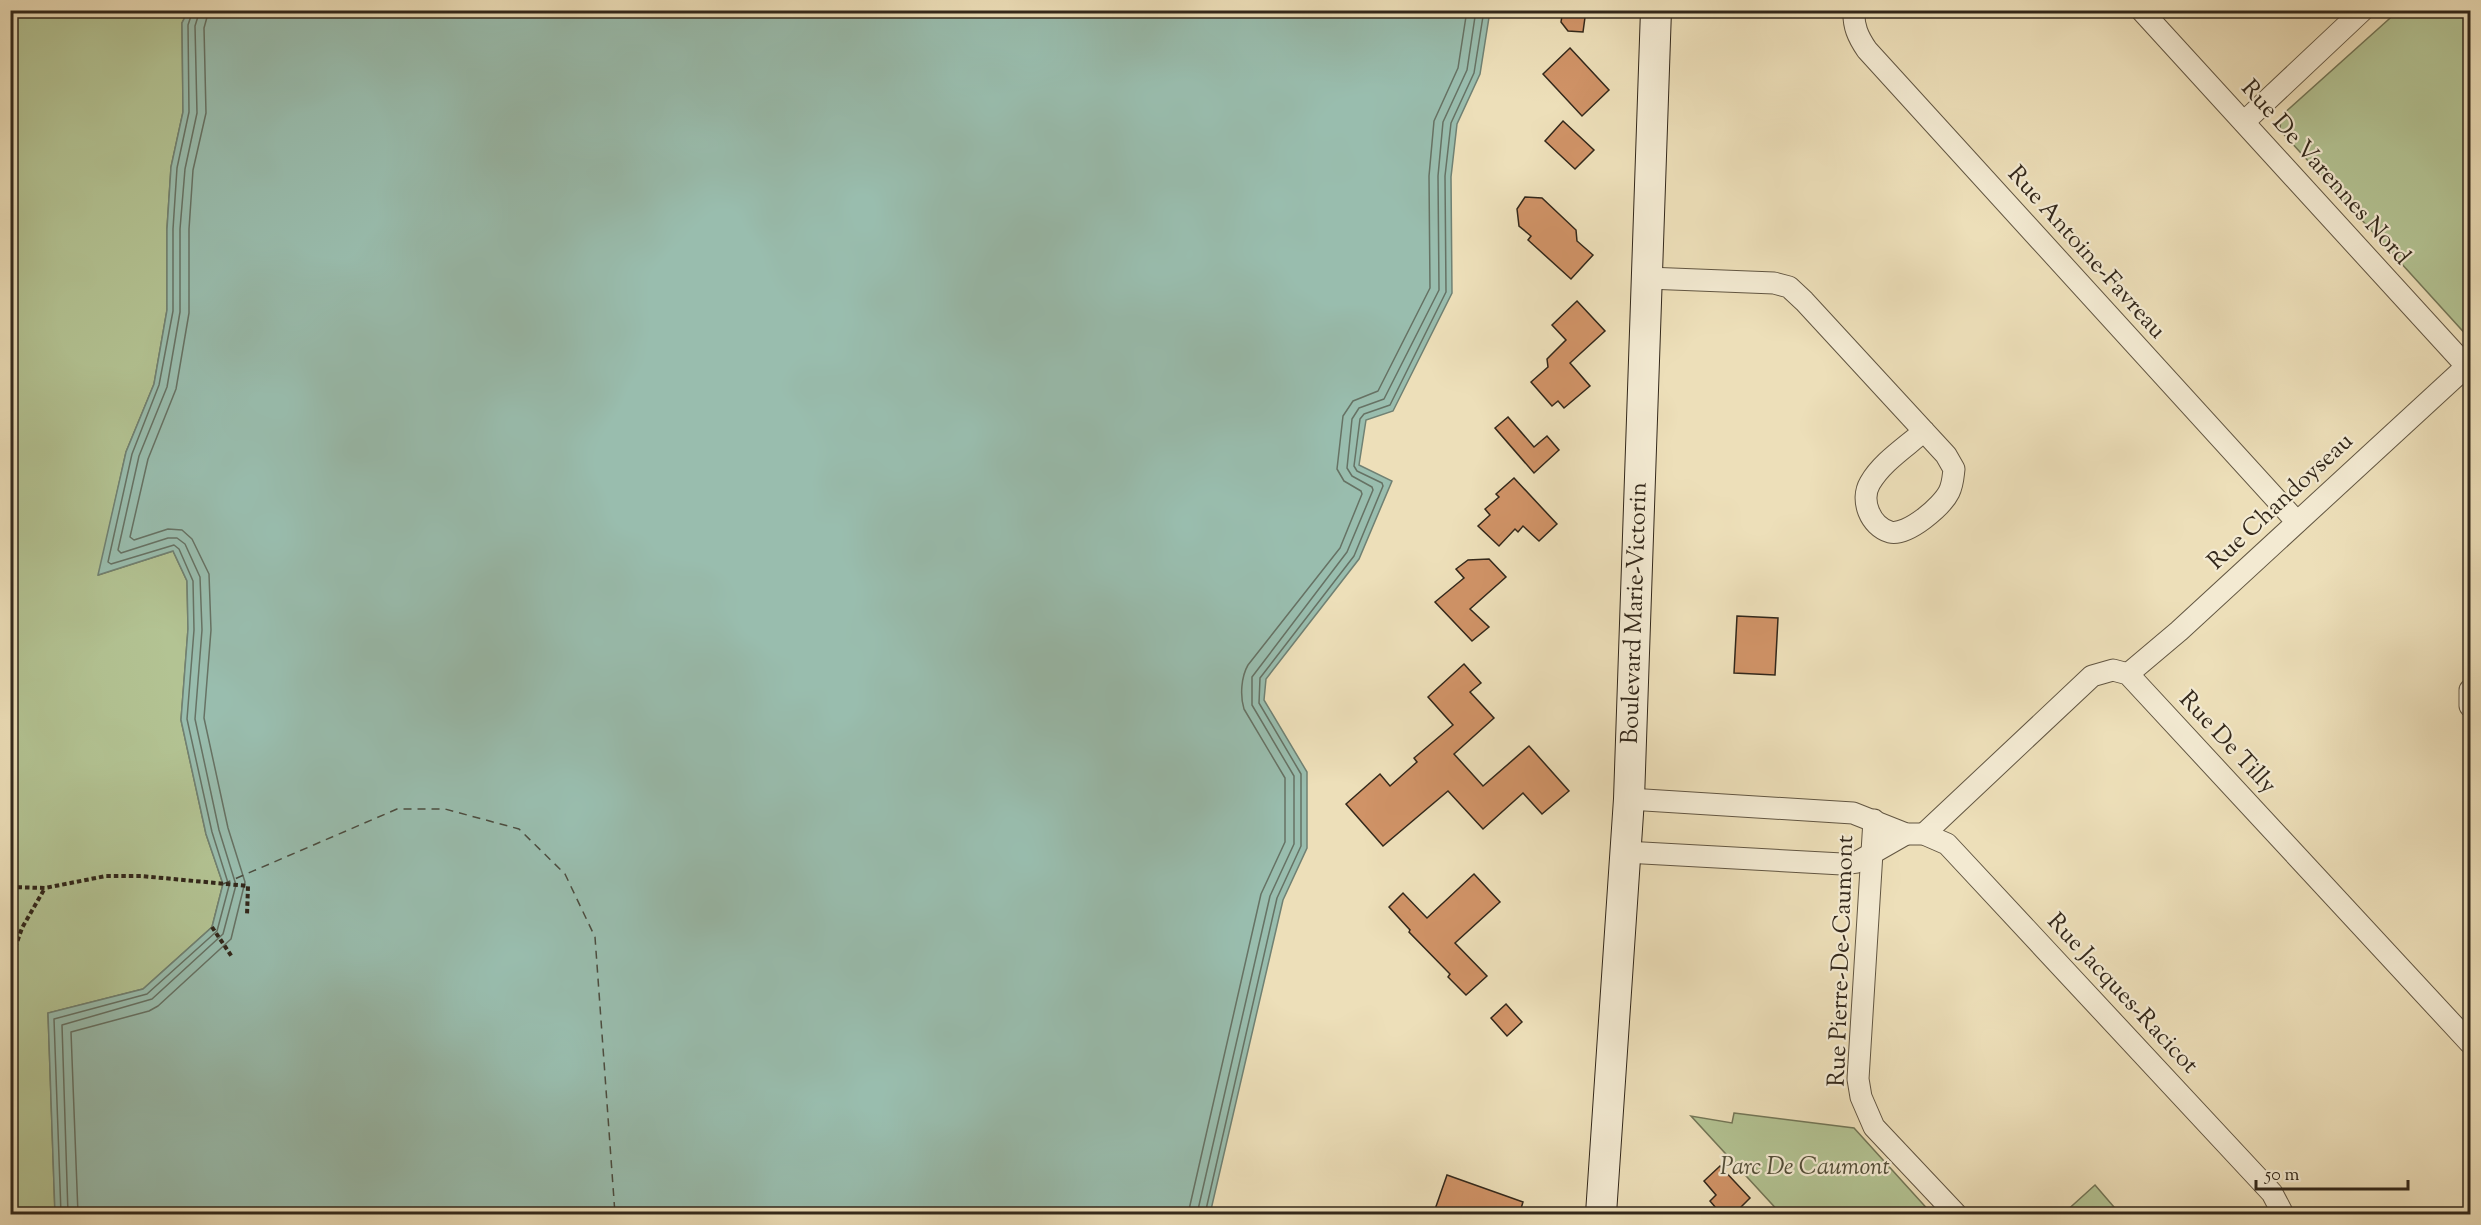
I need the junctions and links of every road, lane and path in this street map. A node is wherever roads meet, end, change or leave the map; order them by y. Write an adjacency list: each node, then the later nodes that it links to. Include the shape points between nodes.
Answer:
1 (1656, 10): 6 (street, Boulevard Marie-Victorin)
2 (1854, 10): 9 (street, Rue Antoine-Favreau, via 1857,33 1867,50)
3 (2141, 10): 5 (street, Rue De Varennes Nord)
4 (2363, 10): 5 (street)
5 (2244, 122): 7 (street, Rue De Varennes Nord)
6 (1647, 278): 8 (street, via 1774,283 1789,287); 13 (street, Boulevard Marie-Victorin)
7 (2468, 368): 9 (street, Rue Chandoyseau)
8 (1924, 431): 8 (street, via 1954,469 1951,487 1913,528 1890,532 1869,514 1866,492 1880,470)
9 (2297, 522): 10 (street, Rue Chandoyseau)
10 (2128, 674): 15 (street, via 2113,670 2092,676); 24 (street, Rue De Tilly)
11 (2470, 690): 12 (street)
12 (2470, 706)
13 (1629, 799): 14 (street, Rue Jacques-Racicot, via 1853,813); 16 (street, Boulevard Marie-Victorin)
14 (1874, 820): 15 (street, Rue Jacques-Racicot); 17 (street, Rue Pierre-De-Caumont)
15 (1915, 834): 17 (street); 27 (street, Rue Jacques-Racicot, via 1947,844 2272,1193)
16 (1625, 852): 17 (street, via 1842,864 1857,862); 25 (street, Boulevard Marie-Victorin)
17 (1872, 853): 26 (street, Rue Pierre-De-Caumont, via 1858,1079 1861,1097 1874,1127)
18 (10, 887): 19 (path)
19 (45, 888): 20 (path, via 106,876 248,886); 23 (path, via 22,928)
20 (247, 915)
21 (212, 927): 22 (path)
22 (232, 957)
23 (10, 962)
24 (2470, 1043)
25 (1601, 1215)
26 (1956, 1215)
27 (2283, 1215)

